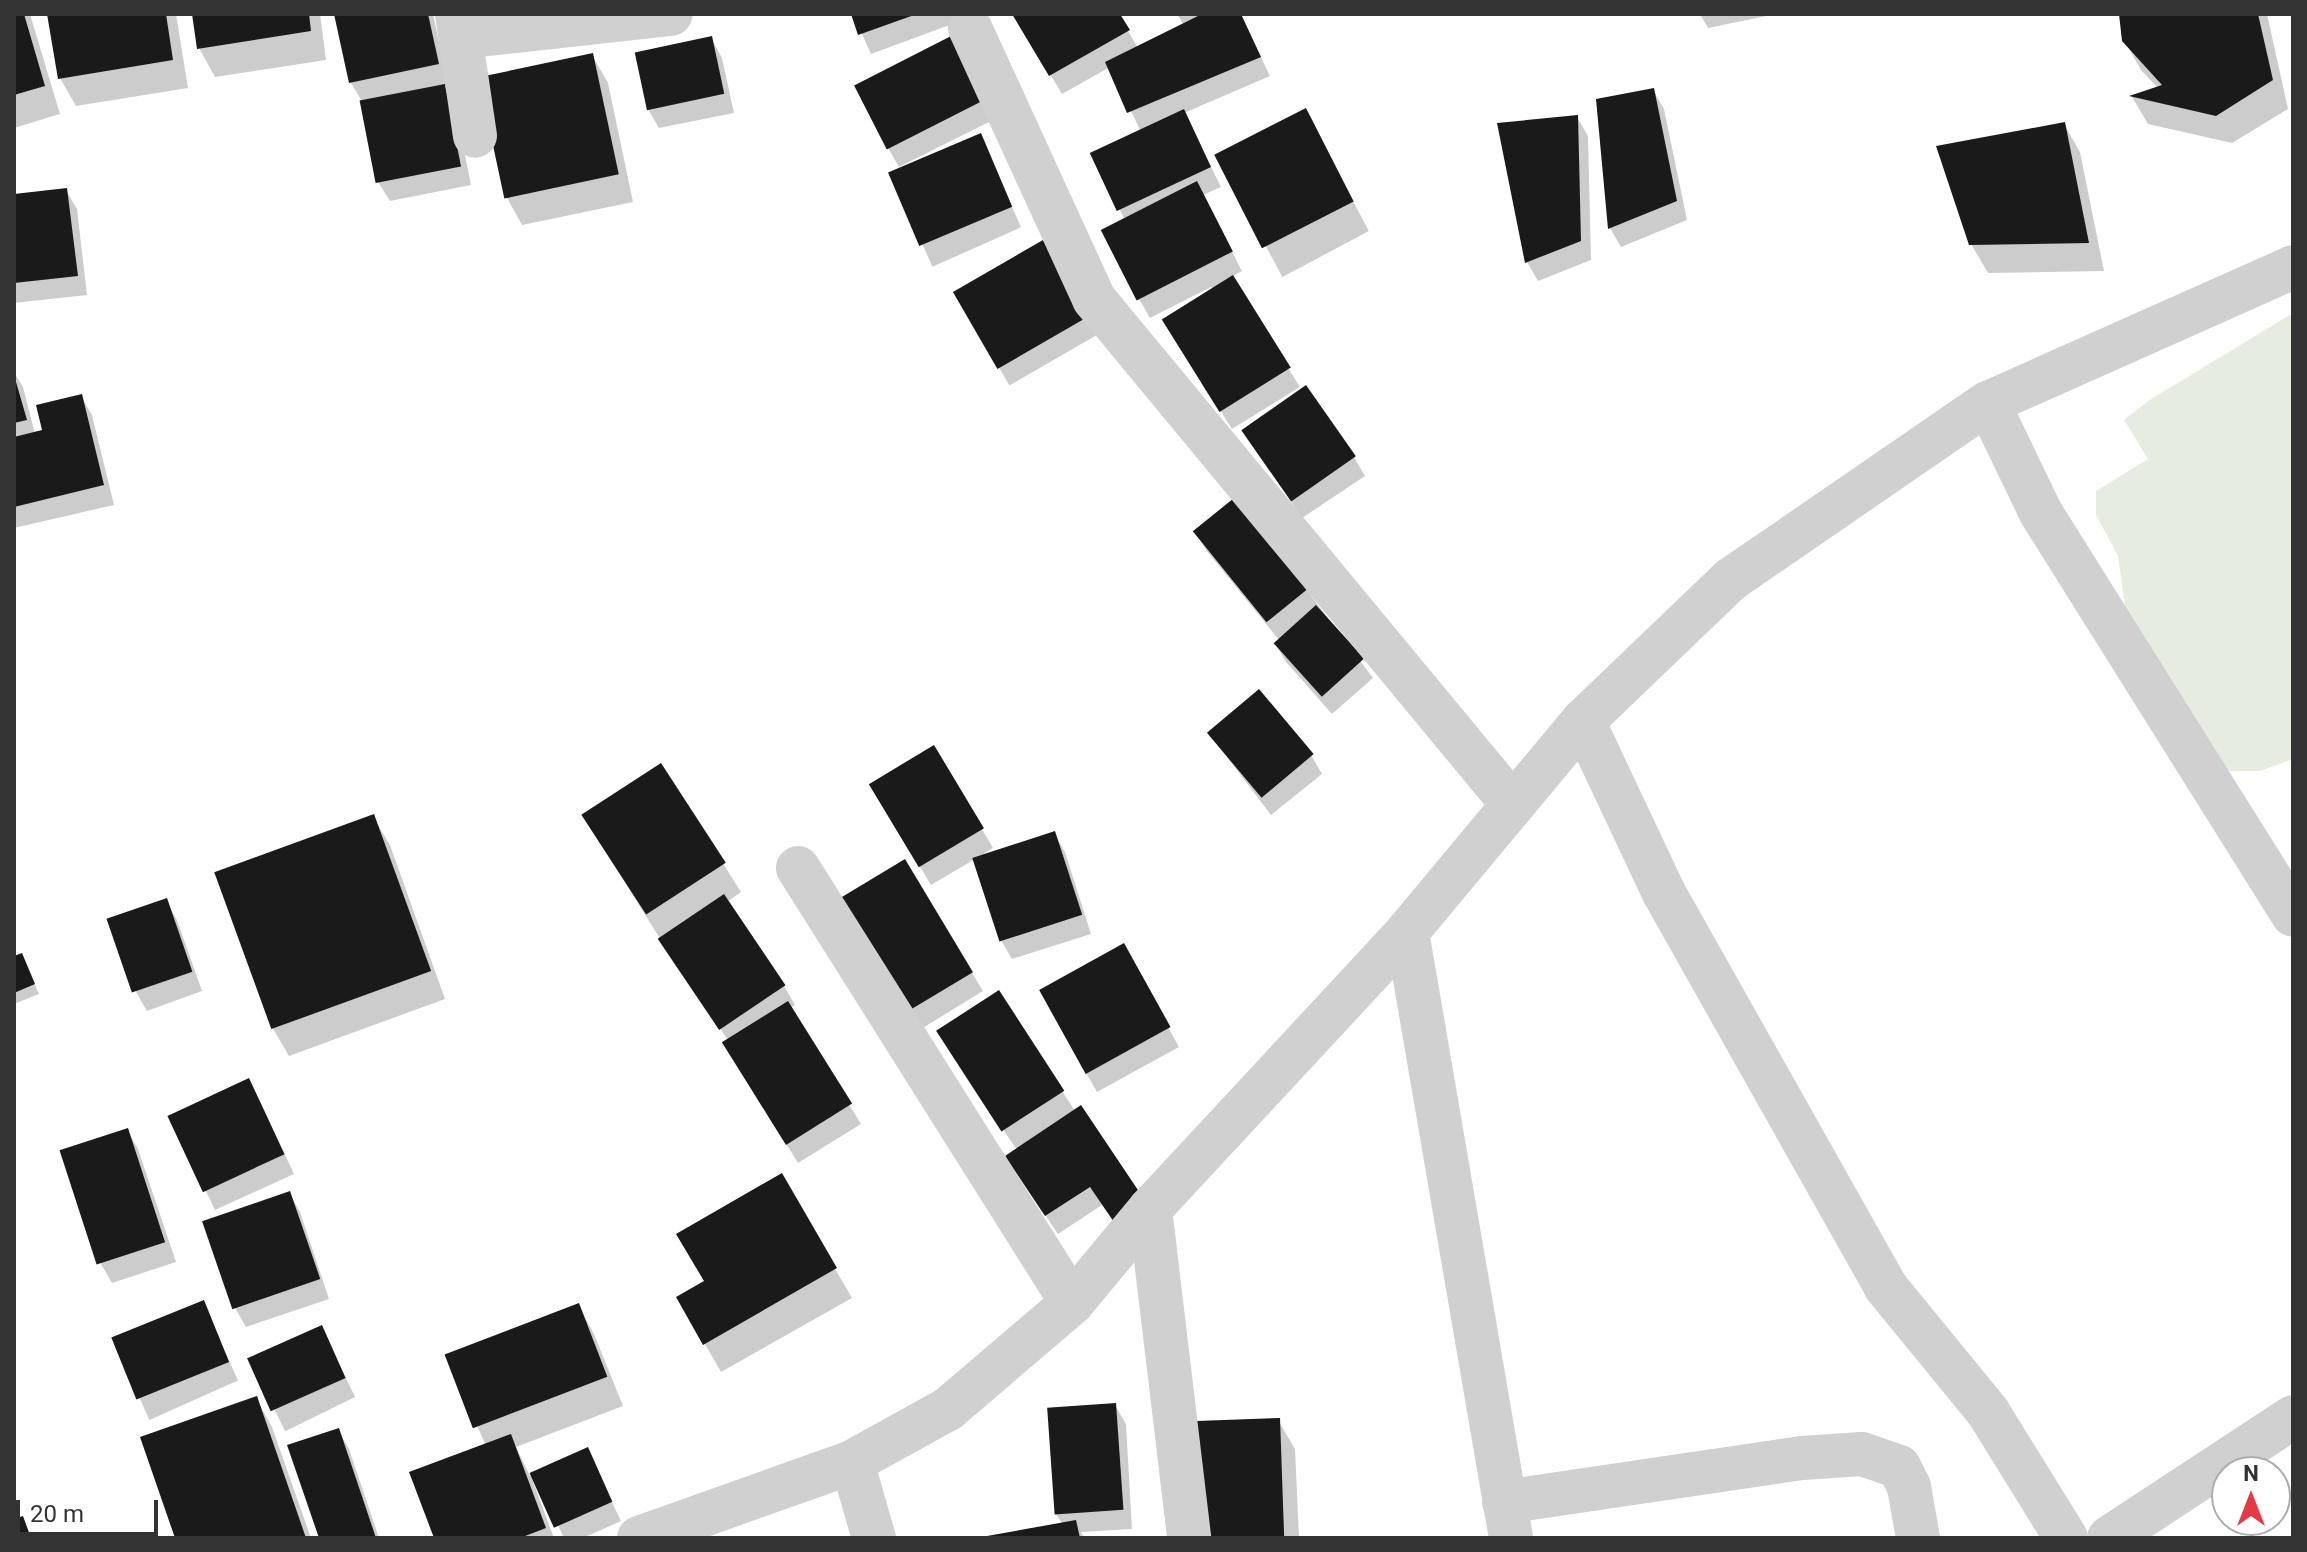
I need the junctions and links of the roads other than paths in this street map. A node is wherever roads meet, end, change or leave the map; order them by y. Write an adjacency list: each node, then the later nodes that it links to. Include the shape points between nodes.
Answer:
1 (671, 14): 2 (street)
2 (460, 26): 4 (street)
3 (970, 28): 8 (street, via 1094,299)
4 (475, 136)
5 (2293, 267): 6 (street)
6 (1988, 403): 7 (street, via 1730,580); 10 (street, via 2041,513)
7 (1583, 721): 8 (street); 21 (street, via 1664,893 1885,1286 1988,1412)
8 (1513, 805): 11 (street)
9 (798, 868): 13 (street)
10 (2293, 914)
11 (1407, 932): 12 (street); 16 (street)
12 (1150, 1209): 13 (street); 19 (street)
13 (1072, 1303): 15 (street, via 948,1409)
14 (2293, 1417): 22 (street)
15 (852, 1462): 17 (street); 18 (street)
16 (1507, 1520): 20 (street, via 1802,1458 1862,1454 1899,1467 1909,1487)
17 (639, 1538)
18 (874, 1538)
19 (1189, 1538)
20 (1918, 1538)
21 (2066, 1538)
22 (2109, 1538)

